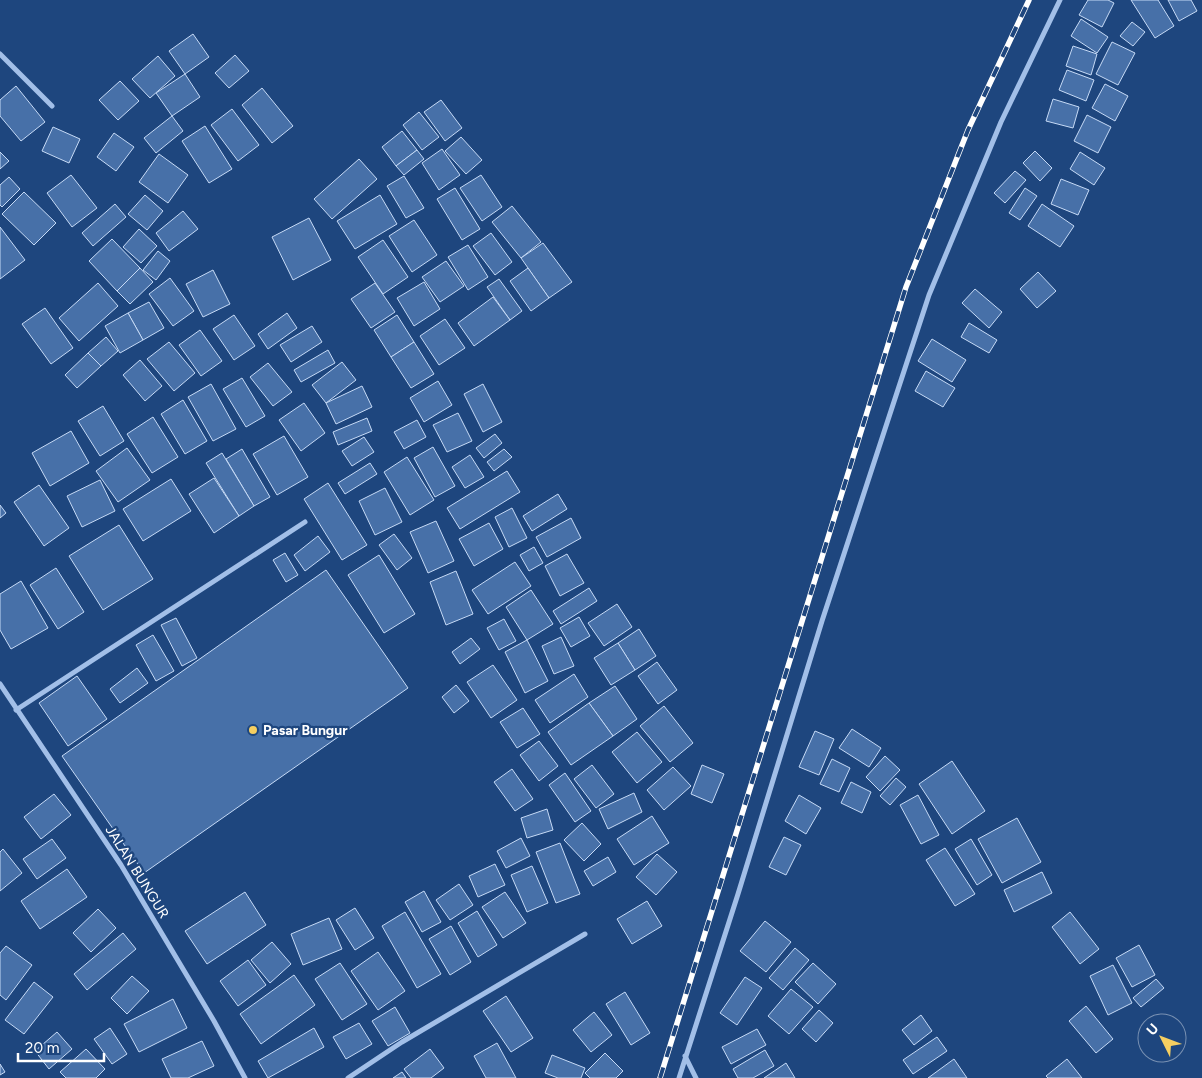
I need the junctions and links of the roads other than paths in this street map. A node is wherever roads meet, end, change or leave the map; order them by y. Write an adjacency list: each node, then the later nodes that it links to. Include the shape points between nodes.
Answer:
1 (1060, 0): 8 (street, via 1001,122 929,295)
2 (0, 54): 3 (street)
3 (52, 106)
4 (304, 522): 6 (street)
5 (0, 684): 6 (street, JALAN BUNGUR)
6 (16, 710): 9 (street, JALAN BUNGUR, via 121,865)
7 (585, 934): 10 (street, via 402,1042)
8 (685, 1055): 11 (street); 12 (street)
9 (245, 1078)
10 (348, 1078)
11 (679, 1078)
12 (696, 1078)

